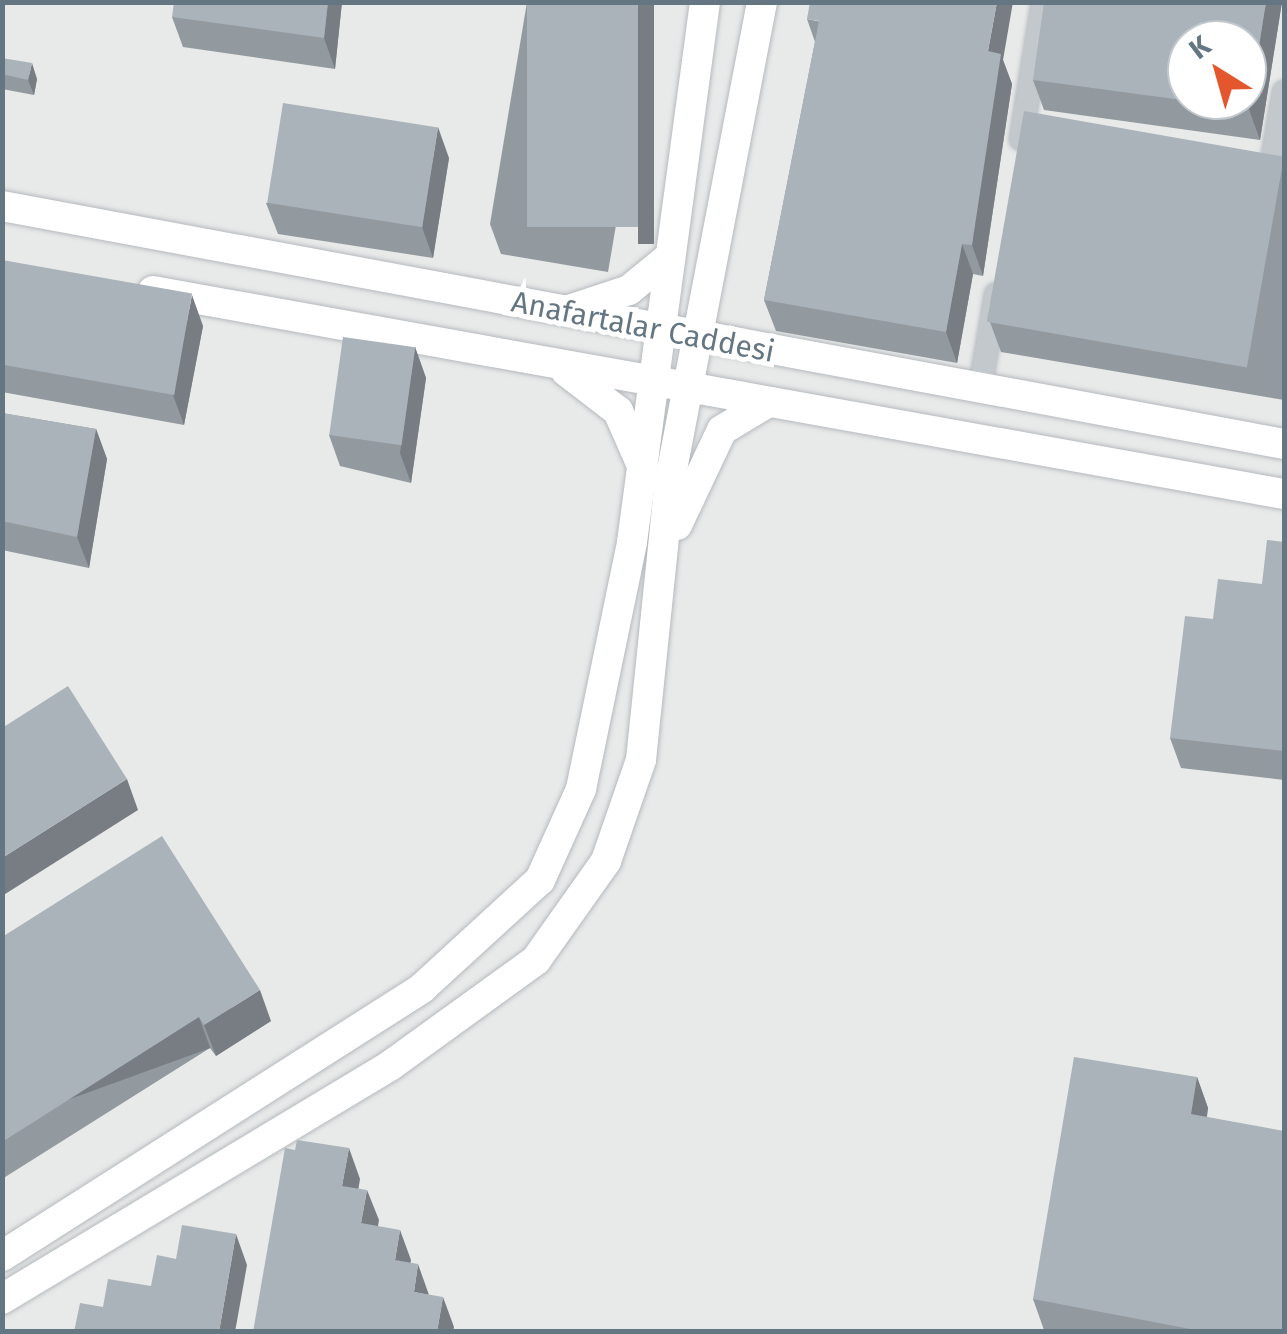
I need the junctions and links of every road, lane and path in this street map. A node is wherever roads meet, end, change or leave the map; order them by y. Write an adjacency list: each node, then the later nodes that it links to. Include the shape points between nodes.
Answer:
1 (705, 2): 8 (main road)
2 (762, 2): 13 (main road)
3 (1043, 2): 5 (street, via 1034,124)
4 (1284, 92): 6 (street)
5 (1018, 160)
6 (1269, 167)
7 (2, 206): 11 (main road, Anafartalar Caddesi)
8 (667, 260): 11 (main road, via 629,290); 12 (main road)
9 (999, 275): 16 (street)
10 (124, 286): 14 (main road, Anafartalar Caddesi)
11 (564, 312): 12 (main road, Anafartalar Caddesi)
12 (660, 329): 13 (main road, Anafartalar Caddesi); 15 (main road)
13 (695, 337): 15 (main road); 16 (main road, Anafartalar Caddesi)
14 (546, 360): 15 (main road, Anafartalar Caddesi); 19 (main road, via 618,411)
15 (671, 384): 17 (main road, Anafartalar Caddesi); 19 (main road); 21 (main road)
16 (980, 389): 18 (main road, Anafartalar Caddesi)
17 (767, 403): 20 (main road, Anafartalar Caddesi); 21 (main road, via 722,430 700,462)
18 (1284, 444)
19 (644, 472): 22 (main road, via 581,789 540,880 422,988)
20 (1284, 494)
21 (667, 551): 23 (main road, via 641,760 606,861 536,960 391,1065)
22 (2, 1256)
23 (2, 1299)

